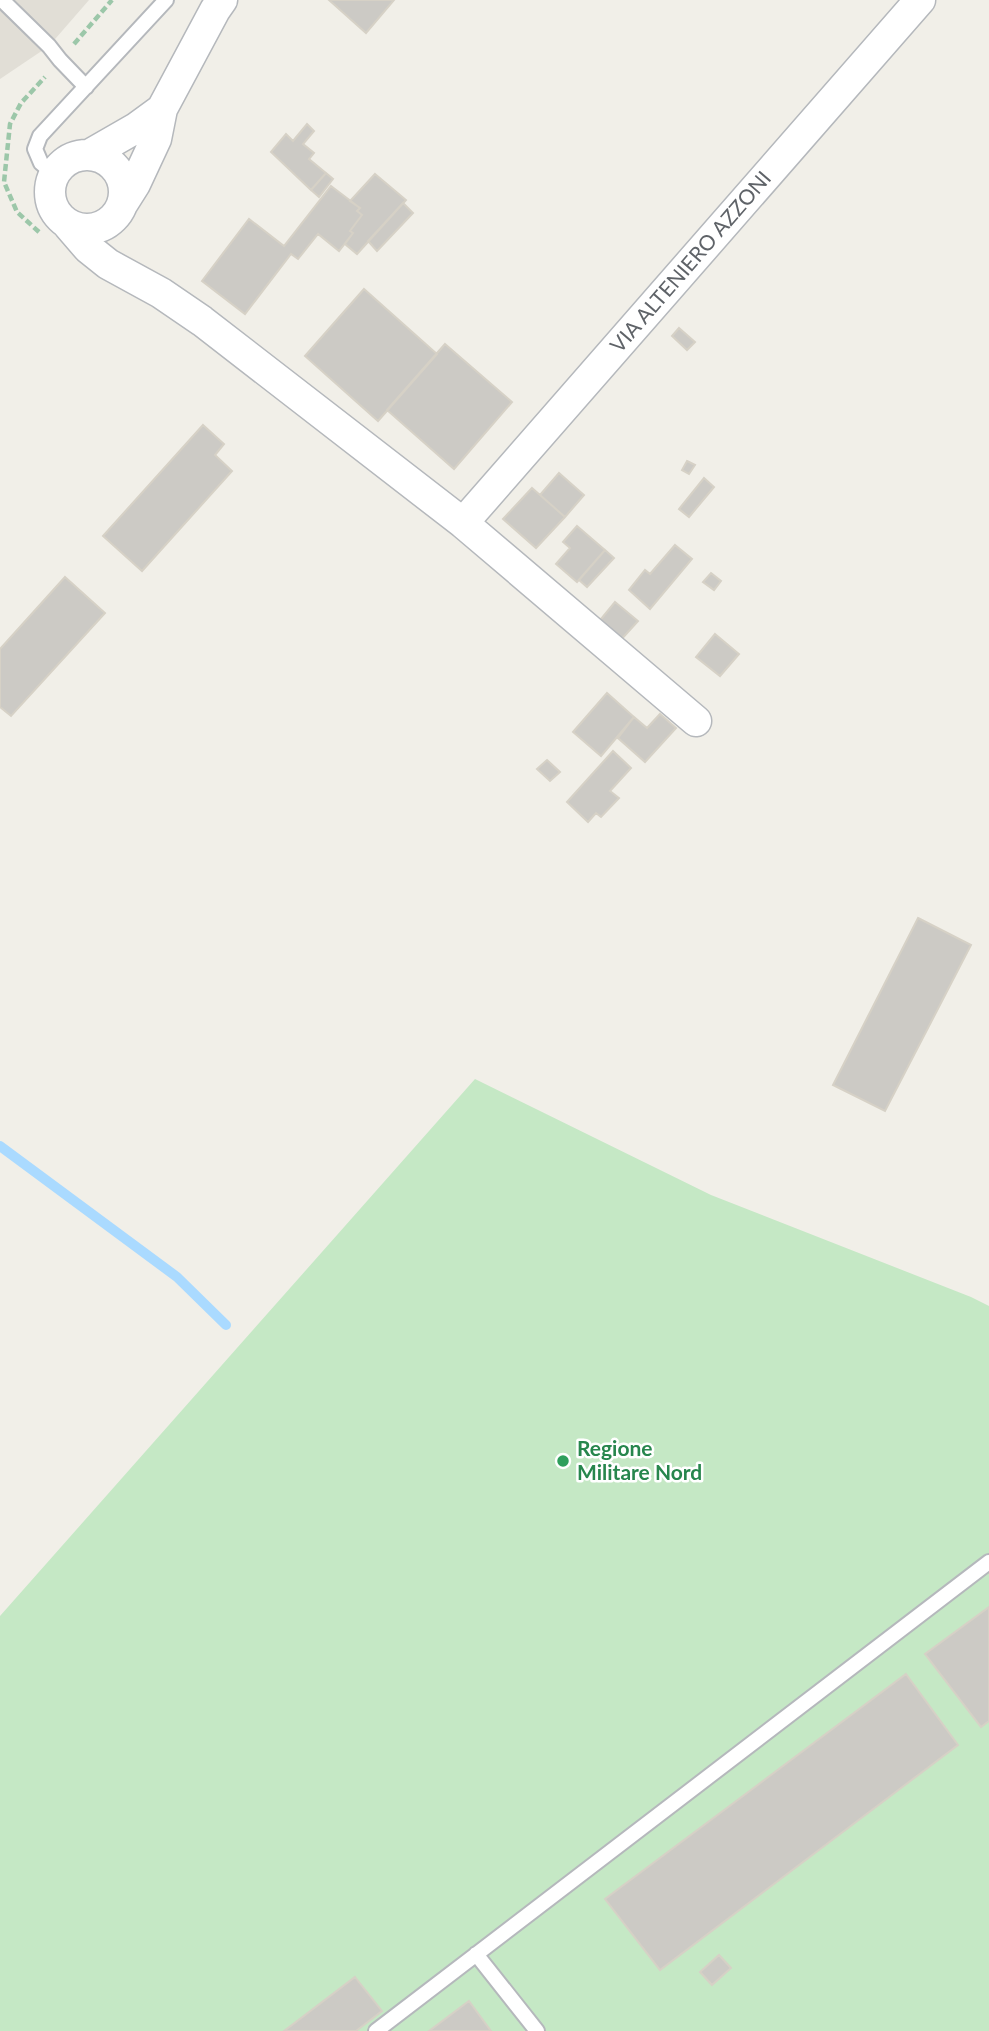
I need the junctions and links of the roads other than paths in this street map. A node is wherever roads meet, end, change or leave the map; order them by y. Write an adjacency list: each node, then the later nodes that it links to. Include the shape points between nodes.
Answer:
1 (2, 0): 5 (lane)
2 (166, 0): 5 (lane)
3 (222, 0): 6 (street)
4 (920, 0): 12 (street, VIA ALTENIERO AZZONI)
5 (86, 87): 8 (lane, via 40,136 35,149 41,163)
6 (162, 109): 7 (street); 9 (street, via 156,139)
7 (89, 155): 8 (street, via 63,163); 9 (street, via 113,165 121,176)
8 (54, 174): 10 (street, via 50,185 53,208)
9 (120, 209): 10 (street, via 107,224 94,229); 11 (street, via 118,239)
10 (69, 226): 11 (street, via 88,248)
11 (128, 275): 12 (street, via 202,321)
12 (463, 523): 13 (street)
13 (696, 721)
14 (989, 1562): 15 (lane)
15 (476, 1954): 16 (lane); 17 (lane)
16 (376, 2031)
17 (537, 2031)

